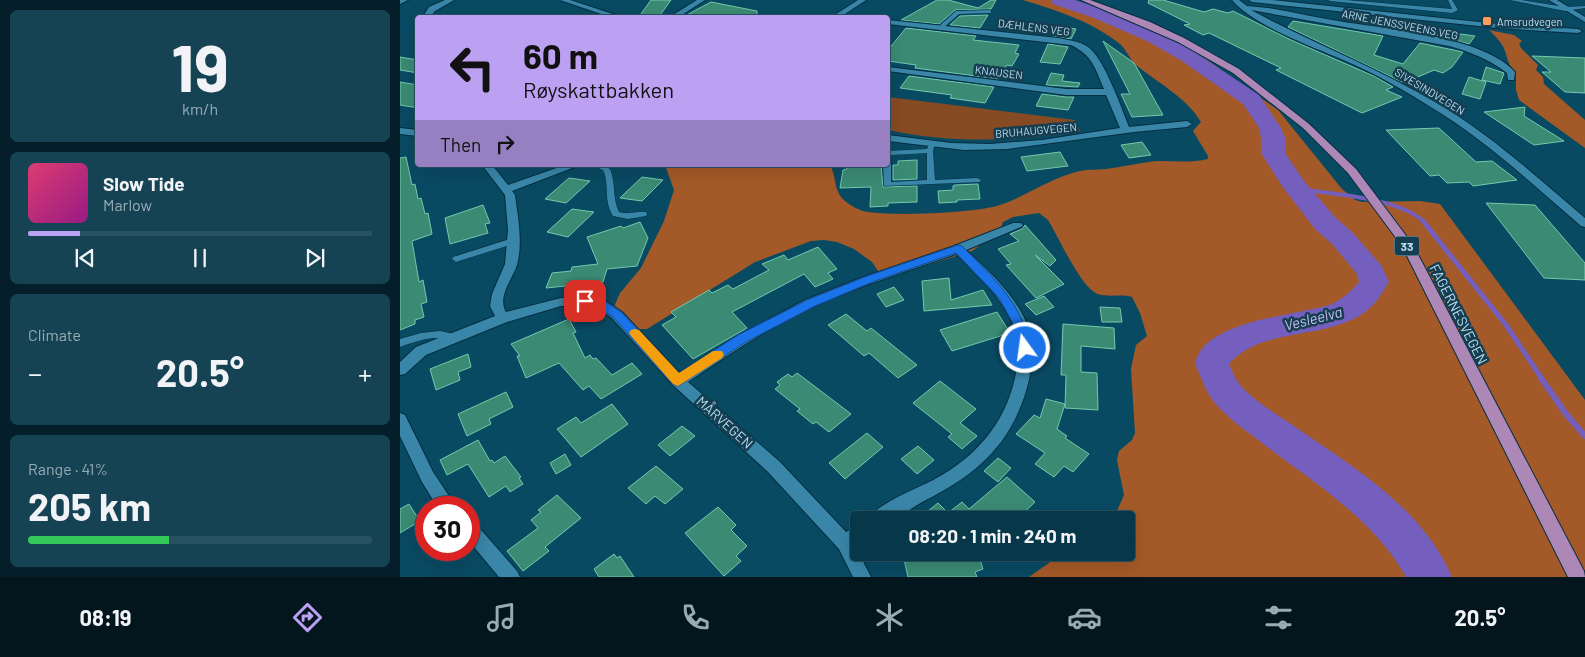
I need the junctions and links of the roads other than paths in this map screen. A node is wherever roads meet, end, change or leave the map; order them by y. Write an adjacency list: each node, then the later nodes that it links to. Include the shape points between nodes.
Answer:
1 (405, 0): 13 (street)
2 (451, 0): 18 (street)
3 (563, 0): 19 (street)
4 (702, 0): 20 (street)
5 (863, 0): 21 (street)
6 (1084, 0): 65 (main road, FAGERNESVEGEN / 33, via 1155,28 1236,72 1306,126 1352,171 1407,245)
7 (1235, 0): 15 (street, SIVESINDVEGEN)
8 (1252, 0): 25 (street)
9 (1330, 0): 10 (lane, via 1452,12 1455,10)
10 (1450, 0)
11 (1512, 0): 16 (lane)
12 (1552, 0): 16 (street)
13 (400, 2)
14 (1585, 7): 16 (lane)
15 (1244, 8): 29 (street, ARNE JENSSVEENS VEG, via 1395,32 1464,48 1499,63 1509,70); 47 (street, SIVESINDVEGEN, via 1293,35 1364,66 1433,104 1490,142)
16 (1567, 10): 22 (street); 26 (street)
17 (989, 12): 24 (lane, via 958,12)
18 (428, 15)
19 (612, 15)
20 (675, 15)
21 (838, 15)
22 (1585, 20)
23 (890, 22): 24 (street, DÆHLENS VEG)
24 (940, 28): 30 (street, DÆHLENS VEG, via 1073,43 1094,57)
25 (1530, 29): 26 (street); 27 (street)
26 (1581, 29): 27 (street, via 1579,35)
27 (1585, 39)
28 (890, 69): 30 (street, KNAUSEN, via 1066,92)
29 (1511, 78)
30 (1108, 92): 33 (street, DÆHLENS VEG)
31 (415, 124): 34 (street)
32 (1187, 124): 33 (street, BRUHAUGVEGEN)
33 (1126, 130): 37 (street, BRUHAUGVEGEN, via 1023,145)
34 (402, 131): 35 (street)
35 (415, 133)
36 (890, 138): 37 (street, BRUHAUGVEGEN)
37 (931, 148): 38 (lane); 44 (lane)
38 (890, 153)
39 (488, 167): 45 (street)
40 (569, 167): 45 (street)
41 (600, 167): 46 (lane, via 608,173 609,200 616,214 628,217)
42 (887, 167): 44 (lane, via 887,184)
43 (976, 180): 44 (lane)
44 (931, 182)
45 (507, 189): 49 (street)
46 (643, 214)
47 (1585, 224)
48 (1017, 225): 50 (street)
49 (513, 241): 51 (lane); 52 (street, via 511,264 496,306)
50 (958, 249): 56 (street, via 871,278 811,303 742,338); 59 (street, via 1003,296 1021,327 1025,348 1023,379 1013,407 994,441 961,471)
51 (456, 259)
52 (503, 318): 53 (street, MÅRVEGEN); 56 (street, MÅRVEGEN, via 561,302 585,301 602,305 617,314)
53 (455, 337): 54 (lane, via 429,334); 55 (street, MÅRVEGEN, via 421,351)
54 (400, 343)
55 (400, 370)
56 (678, 381): 60 (street, MÅRVEGEN)
57 (400, 419): 58 (street)
58 (439, 496)
59 (892, 511)
60 (850, 536)
61 (480, 541): 63 (street)
62 (858, 561): 64 (street, MÅRVEGEN)
63 (512, 577)
64 (862, 577)
65 (1578, 577)

